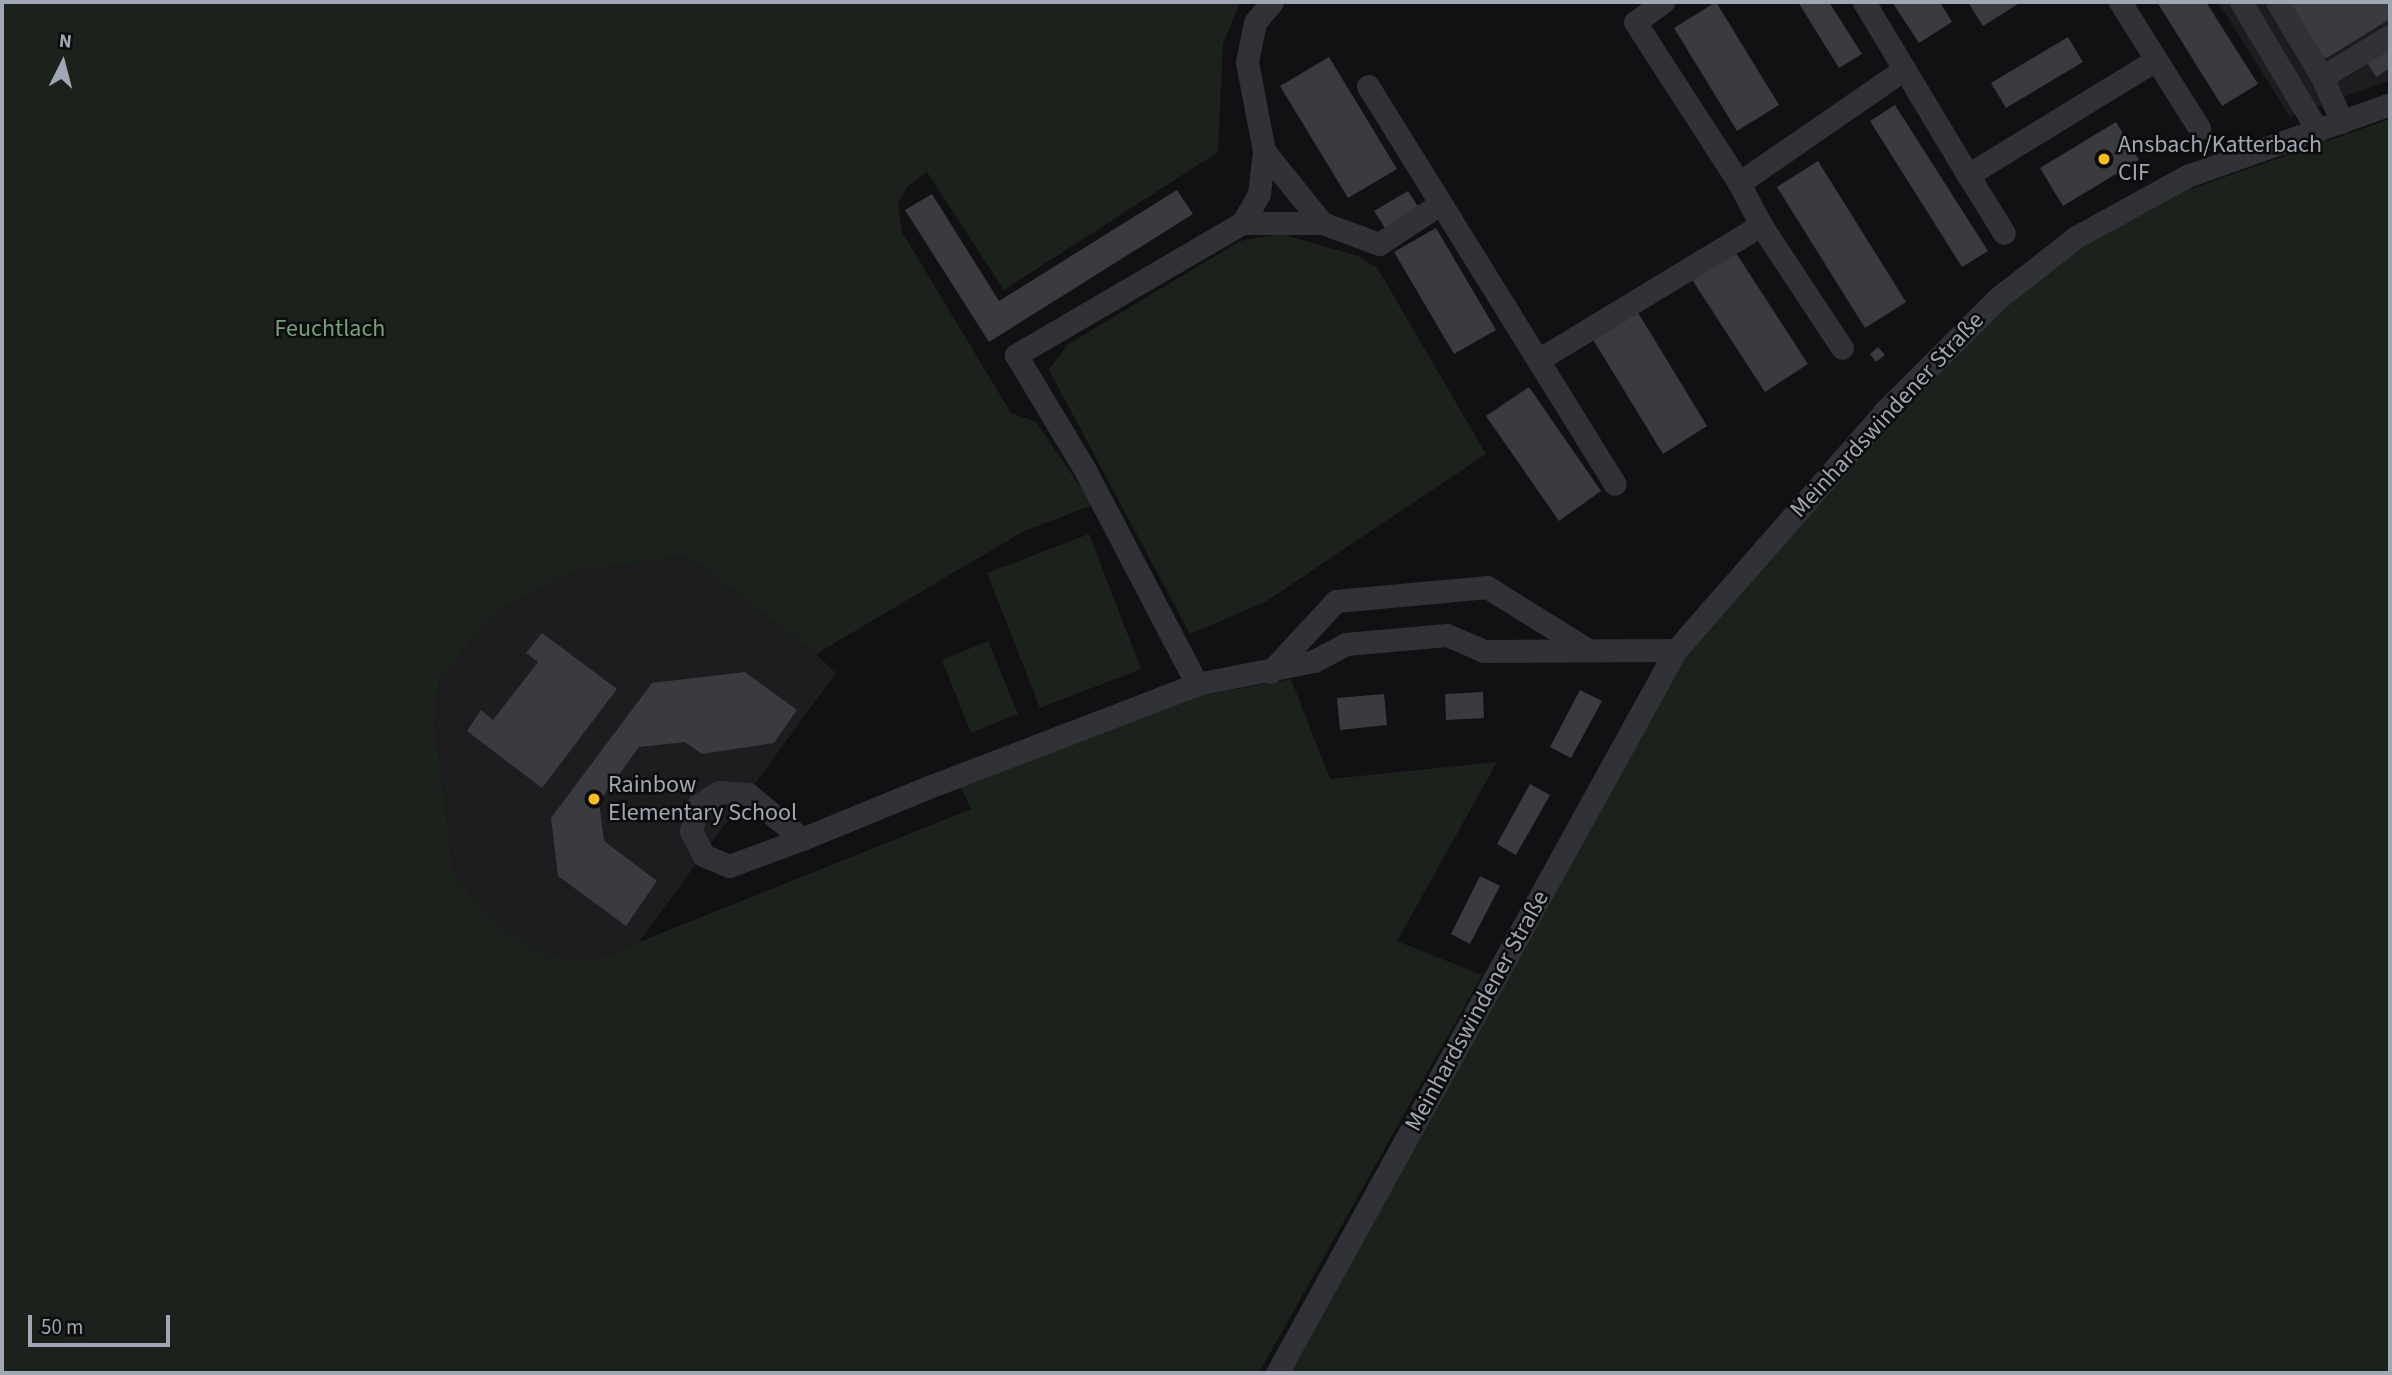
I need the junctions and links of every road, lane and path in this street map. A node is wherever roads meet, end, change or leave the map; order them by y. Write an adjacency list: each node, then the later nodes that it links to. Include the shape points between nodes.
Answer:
1 (1272, 2): 16 (street, via 1255,23 1247,62)
2 (1663, 2): 18 (street, via 1635,22)
3 (1864, 2): 9 (street)
4 (2120, 2): 8 (street)
5 (2241, 2): 15 (street)
6 (2277, 2): 10 (street)
7 (2390, 36): 10 (street)
8 (2156, 60): 14 (street); 17 (street)
9 (1904, 69): 17 (street); 18 (street)
10 (2322, 77): 13 (street)
11 (1368, 86): 19 (street)
12 (2390, 104): 13 (street, Meinhardswindener Straße)
13 (2342, 122): 15 (street, Meinhardswindener Straße)
14 (2199, 128)
15 (2318, 131): 28 (street, Meinhardswindener Straße, via 2187,176 2076,237 1998,298 1884,412)
16 (1264, 151): 20 (street, via 1259,194); 21 (street)
17 (1968, 175): 23 (street)
18 (1739, 183): 22 (street)
19 (1440, 204): 21 (street, via 1379,244); 25 (street)
20 (1242, 223): 21 (street); 30 (street, via 1016,355 1085,470)
21 (1322, 223)
22 (1761, 225): 24 (street); 25 (street)
23 (2004, 233)
24 (1842, 348)
25 (1538, 360): 26 (street)
26 (1615, 484)
27 (1585, 648): 28 (street); 29 (street, via 1485,651 1447,635 1346,645 1314,661); 29 (street, via 1488,587 1336,601)
28 (1676, 650): 32 (street, Meinhardswindener Straße)
29 (1270, 672): 30 (street)
30 (1196, 684): 31 (street)
31 (802, 839)
32 (1277, 1373)

